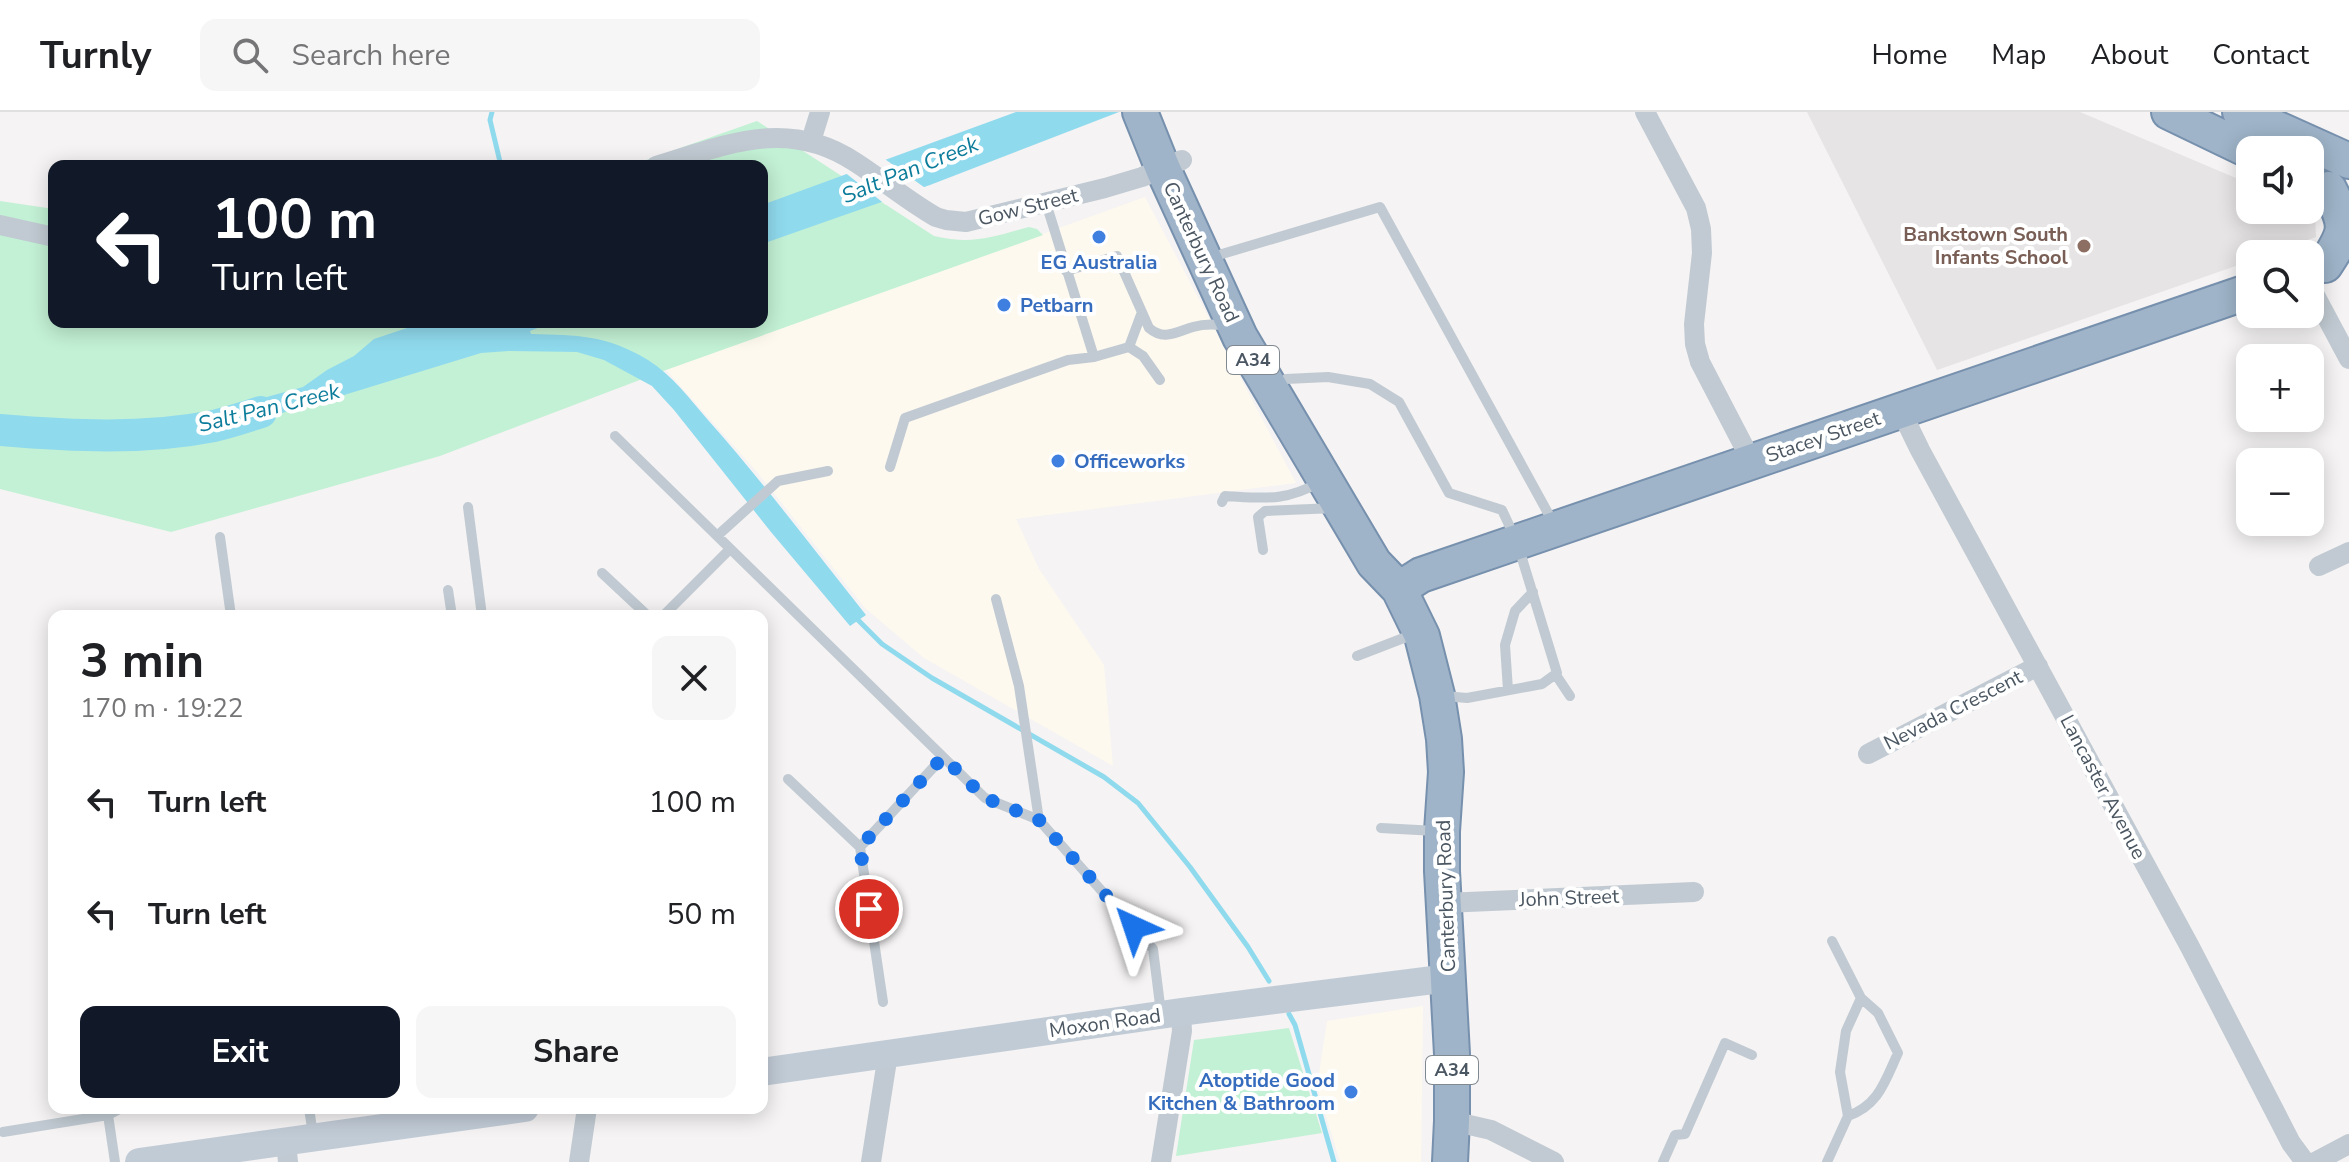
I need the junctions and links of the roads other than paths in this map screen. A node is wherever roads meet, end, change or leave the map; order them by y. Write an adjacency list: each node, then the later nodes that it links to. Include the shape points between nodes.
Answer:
1 (820, 112): 7 (street)
2 (1140, 112): 11 (highway, Canterbury Road / A34)
3 (1163, 112): 11 (highway, Canterbury Road / A34)
4 (1645, 112): 29 (street, via 1696,208 1702,253 1695,344)
5 (2169, 112): 8 (highway)
6 (2240, 112): 10 (highway)
7 (811, 141): 9 (street, Gow Street, via 745,140); 13 (street, Gow Street, via 855,162 946,220 966,222)
8 (2236, 144)
9 (677, 160)
10 (2349, 161)
11 (1172, 165): 13 (street, Gow Street); 16 (highway, Canterbury Road / A34); 21 (highway, Canterbury Road / A34)
12 (2329, 190): 17 (highway, via 2344,227)
13 (1046, 203): 18 (lane)
14 (0, 225): 15 (street)
15 (48, 236)
16 (1222, 254): 25 (highway, Canterbury Road / A34); 35 (lane, via 1380,207)
17 (2324, 270): 24 (street)
18 (1066, 271): 20 (lane, via 1117,256); 23 (lane)
19 (2236, 296): 27 (highway, Stacey Street)
20 (1142, 312): 21 (lane, via 1149,328 1164,336 1195,326); 22 (lane)
21 (1236, 328): 32 (highway, Canterbury Road / A34)
22 (1129, 347): 23 (lane); 26 (lane, via 1143,356)
23 (1094, 357): 30 (lane, via 1068,360 905,418)
24 (2349, 359)
25 (1286, 379): 38 (lane, via 1328,377 1370,384 1399,402 1449,493 1502,510); 44 (highway, Canterbury Road / A34, via 1394,554)
26 (1160, 380)
27 (1901, 411): 29 (highway, Stacey Street); 55 (street, Lancaster Avenue)
28 (615, 436): 36 (lane)
29 (1752, 462): 35 (highway, Stacey Street)
30 (890, 467)
31 (828, 471): 36 (lane, via 778,481)
32 (1332, 494): 33 (lane, via 1306,489 1283,498 1225,496); 40 (lane, via 1265,511 1258,517); 44 (highway, Canterbury Road / A34, via 1374,563)
33 (1222, 502)
34 (468, 507): 50 (lane)
35 (1556, 529): 38 (highway, Stacey Street)
36 (717, 536): 39 (lane)
37 (220, 537): 48 (lane)
38 (1517, 542): 44 (highway, Stacey Street, via 1421,575); 46 (lane)
39 (730, 549): 52 (lane); 61 (lane)
40 (1263, 550)
41 (2349, 552): 42 (street)
42 (2319, 566)
43 (602, 573): 51 (lane)
44 (1399, 589): 53 (highway, Canterbury Road / A34)
45 (448, 590): 49 (lane)
46 (1533, 592): 56 (lane); 57 (lane, via 1515,611 1505,645)
47 (996, 599): 63 (lane, via 1019,686)
48 (230, 610)
49 (451, 610)
50 (481, 610)
51 (642, 610)
52 (669, 610)
53 (1420, 632): 54 (lane); 58 (highway, Canterbury Road / A34)
54 (1357, 656)
55 (2038, 666): 60 (street, Nevada Crescent); 95 (street, Lancaster Avenue)
56 (1556, 675): 57 (lane, via 1542,684); 59 (lane)
57 (1508, 690): 58 (lane, via 1467,698)
58 (1437, 695): 65 (highway, Canterbury Road / A34, via 1446,772)
59 (1570, 696)
60 (1868, 754)
61 (943, 757): 63 (lane, via 985,798); 66 (lane)
62 (788, 779): 66 (lane)
63 (1039, 820): 73 (lane, via 1153,949)
64 (1381, 828): 65 (lane)
65 (1442, 831): 68 (highway, Canterbury Road / A34)
66 (860, 847): 72 (lane)
67 (1694, 892): 68 (street, John Street)
68 (1444, 903): 70 (highway, Canterbury Road / A34)
69 (1832, 941): 71 (lane)
70 (1449, 978): 73 (main road, Moxon Road); 82 (highway, Canterbury Road / A34)
71 (1861, 998): 81 (lane, via 1846,1031 1840,1072); 81 (lane, via 1878,1013 1898,1053 1882,1089 1865,1110)
72 (883, 1002)
73 (1171, 1013): 74 (main road, Moxon Road); 90 (street, via 1182,1031)
74 (888, 1054): 76 (main road, Moxon Road); 89 (street)
75 (1752, 1055): 93 (lane, via 1725,1043 1685,1134 1675,1135)
76 (768, 1071)
77 (307, 1114): 85 (lane)
78 (486, 1114): 85 (main road)
79 (586, 1114): 88 (street)
80 (108, 1115): 83 (lane); 86 (lane)
81 (1848, 1116): 94 (lane)
82 (1452, 1121): 91 (highway, Canterbury Road / A34); 92 (street, via 1491,1130)
83 (3, 1132)
84 (2349, 1144): 96 (street)
85 (296, 1147): 87 (main road)
86 (115, 1162)
87 (139, 1162)
88 (579, 1162)
89 (871, 1162)
90 (1161, 1162)
91 (1450, 1162)
92 (1554, 1162)
93 (1663, 1162)
94 (1827, 1162)
95 (2305, 1162)
96 (2315, 1162)

